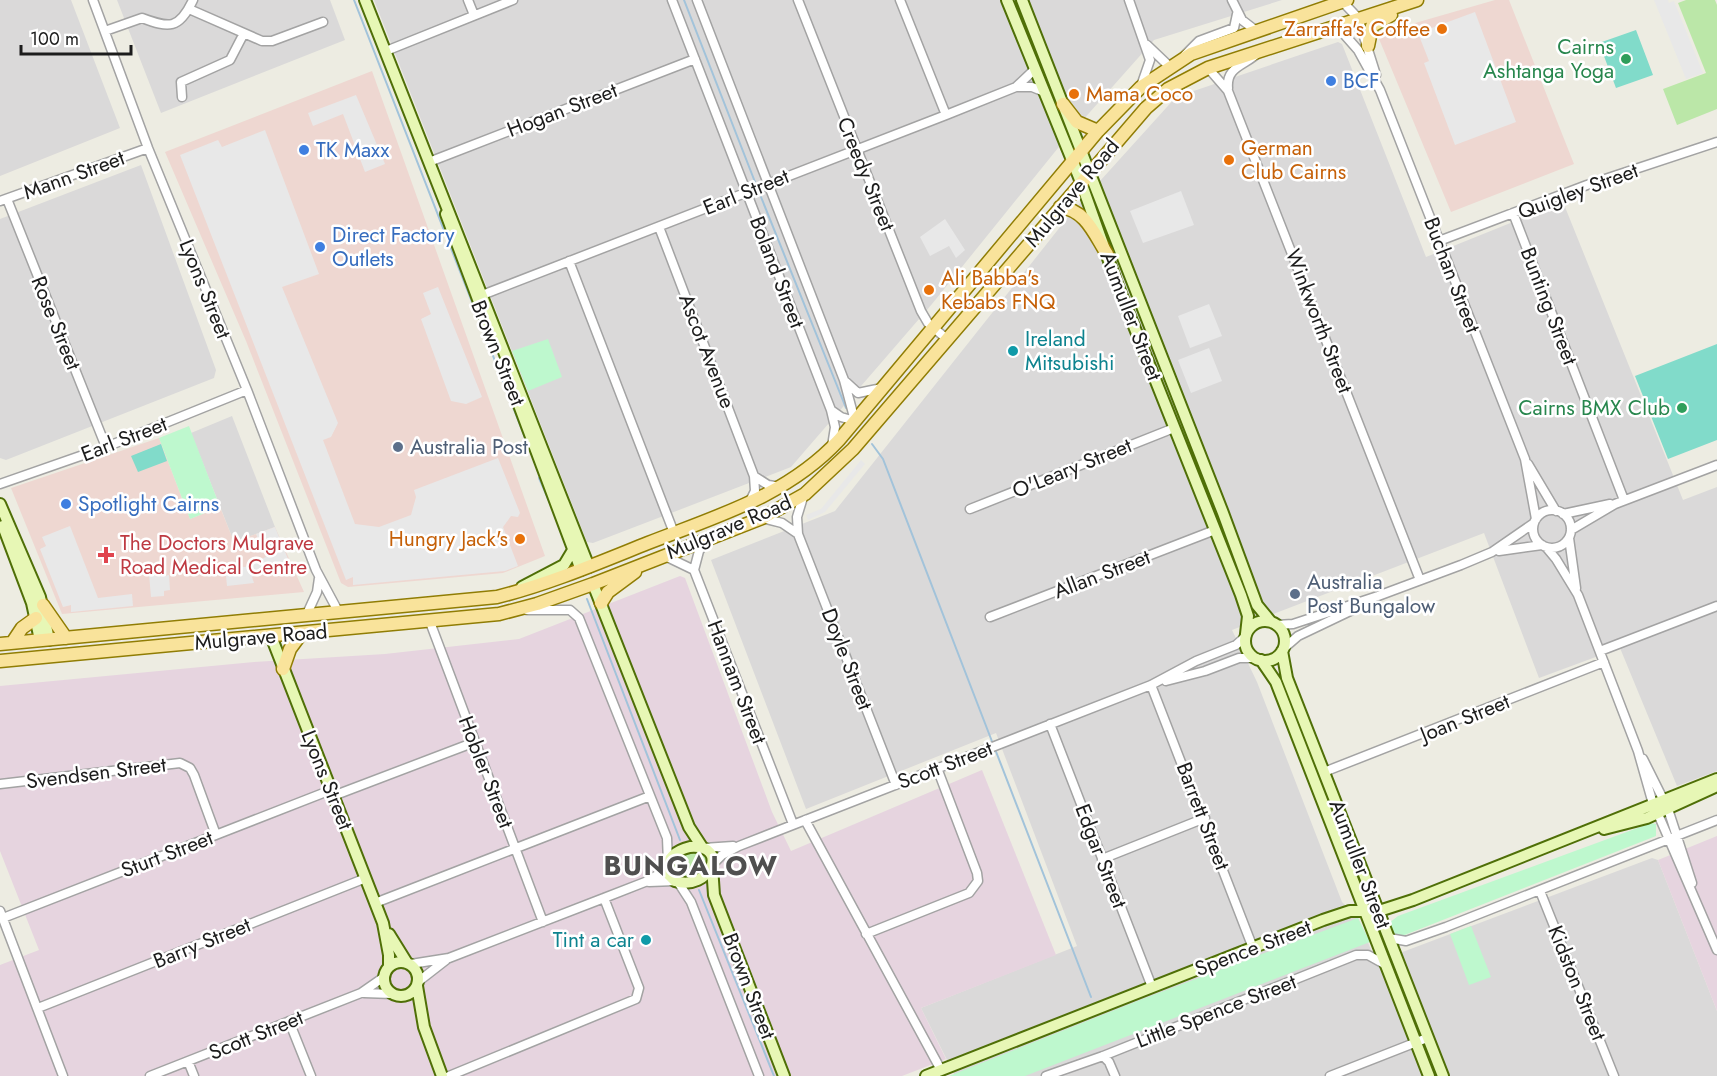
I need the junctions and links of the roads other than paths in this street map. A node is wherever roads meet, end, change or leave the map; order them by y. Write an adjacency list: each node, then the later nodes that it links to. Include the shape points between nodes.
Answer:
1 (93, 0): 24 (street, Lyons Street)
2 (193, 0): 17 (street)
3 (365, 0): 30 (street, Brown Street)
4 (468, 0): 19 (street)
5 (513, 0): 19 (street)
6 (672, 0): 31 (street, Boland Street)
7 (697, 0): 51 (street, Boland Street)
8 (798, 0): 46 (street, Creedy Street)
9 (900, 0): 42 (street)
10 (1007, 0): 26 (street, Aumuller Street)
11 (1020, 0): 26 (street, via 1028,29); 41 (street, Aumuller Street)
12 (1129, 0): 27 (street)
13 (1232, 0): 18 (street)
14 (1417, 0): 20 (main road, Mulgrave Road)
15 (1421, 0): 28 (main road, via 1375,22 1369,31)
16 (1343, 1): 20 (street, Buchan Street); 23 (main road, Mulgrave Road)
17 (189, 9): 24 (street, via 183,18 170,25 142,18); 25 (street)
18 (1238, 14): 23 (street); 32 (street, via 1234,28 1199,41)
19 (474, 15): 30 (street)
20 (1358, 18): 22 (main road, Mulgrave Road); 28 (street, Buchan Street)
21 (323, 22): 25 (street, via 272,41)
22 (1336, 25): 29 (main road, Mulgrave Road); 37 (street, Buchan Street, via 1358,50)
23 (1256, 30): 32 (main road, Mulgrave Road)
24 (105, 31): 45 (street, Lyons Street)
25 (243, 35): 40 (street, via 230,60 181,82)
26 (1020, 35): 34 (street, Aumuller Street)
27 (1145, 43): 32 (street); 36 (street, via 1150,60)
28 (1368, 46): 37 (street, Buchan Street)
29 (1262, 50): 33 (main road, Mulgrave Road); 39 (street, via 1228,74)
30 (386, 51): 48 (street, Brown Street)
31 (695, 59): 48 (street, Hogan Street); 52 (street, Boland Street)
32 (1174, 63): 36 (main road, Mulgrave Road)
33 (1208, 68): 39 (street, Winkworth Street); 49 (main road, Mulgrave Road, via 1157,98)
34 (1034, 70): 35 (street, Earl Street); 38 (street, Aumuller Street)
35 (1016, 87): 38 (street); 42 (street, Earl Street)
36 (1141, 87): 43 (main road, Mulgrave Road)
37 (1380, 90): 57 (street, Buchan Street)
38 (1042, 91): 47 (street, Aumuller Street)
39 (1228, 91): 101 (street, Winkworth Street)
40 (182, 97)
41 (1063, 104): 43 (main road, via 1077,122); 47 (street, Aumuller Street)
42 (946, 115): 46 (street, Earl Street)
43 (1098, 131): 47 (main road, Mulgrave Road)
44 (1717, 142): 55 (street, Quigley Street)
45 (148, 148): 53 (street, Mann Street); 67 (street, Lyons Street)
46 (856, 149): 51 (street, Earl Street); 62 (street, Creedy Street, via 921,311)
47 (1077, 156): 49 (street, Aumuller Street); 50 (street, Aumuller Street); 62 (main road, Mulgrave Road)
48 (429, 162): 61 (street, Brown Street)
49 (1089, 171): 50 (main road, Mulgrave Road); 60 (street, Aumuller Street)
50 (1081, 182): 54 (main road, Mulgrave Road); 58 (street, Aumuller Street)
51 (767, 183): 52 (street, Earl Street); 65 (street, Boland Street)
52 (746, 192): 56 (street, Earl Street); 68 (street, Boland Street)
53 (4, 200): 71 (street, Rose Street)
54 (1060, 207): 58 (main road, via 1071,208 1085,219); 63 (main road, Mulgrave Road)
55 (1513, 213): 57 (street, Quigley Street); 79 (street, Bunting Street)
56 (659, 226): 59 (street, Earl Street); 75 (street, Ascot Avenue)
57 (1439, 241): 73 (street, Buchan Street)
58 (1107, 254): 64 (street, Aumuller Street)
59 (569, 261): 61 (street, Earl Street); 89 (street)
60 (1136, 292): 64 (street, via 1129,298); 116 (street, Aumuller Street, via 1257,606)
61 (480, 296): 94 (street, Brown Street); 98 (street, Brown Street)
62 (934, 328): 63 (street, Creedy Street); 66 (main road, Mulgrave Road)
63 (948, 340): 78 (main road, Mulgrave Road, via 846,457)
64 (1141, 342): 70 (street, Aumuller Street)
65 (844, 380): 66 (street, via 858,393); 69 (street, Boland Street)
66 (883, 388): 69 (main road, Mulgrave Road)
67 (247, 390): 71 (street, Earl Street); 100 (street, Lyons Street)
68 (831, 410): 69 (street); 72 (street, Boland Street, via 835,427)
69 (855, 420): 72 (main road, Mulgrave Road)
70 (1174, 428): 83 (street, O'Leary Street); 88 (street, Aumuller Street)
71 (106, 447): 76 (street, Earl Street)
72 (832, 447): 77 (main road, Mulgrave Road)
73 (1525, 459): 84 (street, Buchan Street); 87 (street, Buchan Street)
74 (1717, 465): 79 (street)
75 (754, 476): 77 (street); 82 (street, via 755,491)
76 (0, 484)
77 (783, 488): 82 (main road, Mulgrave Road)
78 (805, 494): 86 (main road, Mulgrave Road); 90 (street, Doyle Street, via 797,517)
79 (1624, 500): 81 (street)
80 (0, 504): 107 (street)
81 (1615, 504): 84 (street); 91 (street)
82 (745, 506): 89 (main road, Mulgrave Road)
83 (970, 509)
84 (1560, 513): 87 (street, via 1545,512); 91 (street, via 1569,522)
85 (0, 514): 113 (street)
86 (762, 518): 90 (street, via 783,523); 92 (main road, Mulgrave Road)
87 (1535, 521): 93 (street, via 1534,535); 95 (street)
88 (1215, 530): 112 (street, Allan Street); 118 (street, Aumuller Street, via 1245,606)
89 (674, 533): 98 (main road, Mulgrave Road)
90 (798, 534): 137 (street, Doyle Street)
91 (1570, 534): 93 (street, via 1560,547); 104 (street)
92 (708, 538): 96 (main road, Mulgrave Road); 99 (street, via 699,551)
93 (1544, 546): 95 (street); 104 (street)
94 (573, 550): 98 (street, Brown Street); 103 (street, via 564,565)
95 (1492, 552): 101 (street)
96 (664, 555): 97 (main road, Mulgrave Road); 99 (street)
97 (650, 561): 102 (main road, Mulgrave Road); 106 (main road, via 608,592)
98 (585, 568): 102 (main road, Brown Street); 103 (main road, Mulgrave Road)
99 (694, 570): 146 (street, Hannam Street)
100 (319, 577): 110 (street, Lyons Street); 111 (street)
101 (1420, 580): 105 (street)
102 (593, 584): 106 (street, Brown Street); 109 (main road, Mulgrave Road)
103 (511, 593): 110 (main road, Mulgrave Road, via 452,603)
104 (1578, 595): 124 (street)
105 (1378, 596): 116 (street, via 1293,624); 123 (street, via 1298,636)
106 (601, 603): 148 (street, Brown Street)
107 (43, 605): 120 (main road); 121 (street)
108 (1717, 606): 124 (street)
109 (518, 610): 115 (main road, Mulgrave Road); 141 (street, via 563,610 577,615)
110 (339, 613): 111 (main road, Mulgrave Road)
111 (306, 616): 114 (main road, Mulgrave Road)
112 (990, 617)
113 (36, 618): 121 (street); 122 (main road)
114 (267, 620): 119 (main road); 120 (main road, Mulgrave Road)
115 (430, 622): 117 (main road, Mulgrave Road); 132 (street, Hobler Street)
116 (1274, 624): 118 (street, via 1254,624); 123 (street, via 1285,638)
117 (301, 634): 119 (main road, Mulgrave Road); 129 (main road)
118 (1246, 635): 126 (street, via 1246,646); 130 (street, Scott Street, via 1236,645)
119 (271, 636): 125 (main road, Mulgrave Road); 129 (street, Lyons Street)
120 (66, 638): 121 (main road, Mulgrave Road)
121 (44, 640): 122 (main road, Mulgrave Road); 125 (main road)
122 (6, 644)
123 (1282, 650): 126 (street, via 1272,659); 134 (street, Aumuller Street, via 1284,671)
124 (1600, 651): 128 (street)
125 (47, 657): 127 (main road, Mulgrave Road)
126 (1258, 659): 130 (street, Scott Street, via 1239,658); 147 (street, Aumuller Street, via 1276,682)
127 (0, 661)
128 (1604, 662): 134 (street, Joan Street); 142 (street)
129 (283, 669): 140 (street, Lyons Street)
130 (1151, 685): 131 (street, Scott Street); 143 (street, Barrett Street)
131 (1050, 724): 133 (street, Scott Street); 156 (street, Edgar Street)
132 (475, 742): 140 (street, Sturt Street); 154 (street, Hobler Street)
133 (937, 768): 137 (street, Scott Street); 173 (street, via 978,881 969,893)
134 (1324, 772): 138 (street, Aumuller Street)
135 (1717, 779): 142 (street, Spence Street)
136 (0, 784): 149 (street, Svendsen Street, via 180,763 194,775)
137 (896, 784): 144 (street, Scott Street)
138 (1330, 786): 147 (street, via 1329,798 1337,822); 168 (street, Aumuller Street)
139 (1717, 786): 142 (street, Spence Street)
140 (332, 793): 149 (street, Sturt Street); 159 (street, Lyons Street)
141 (650, 796): 151 (street); 154 (street)
142 (1661, 807): 150 (street); 168 (street, Spence Street)
143 (1205, 818): 156 (street); 176 (street, Barrett Street)
144 (805, 820): 146 (street, Scott Street); 173 (street)
145 (1717, 820): 150 (street)
146 (793, 824): 152 (street, Scott Street)
147 (1331, 826): 169 (street, Aumuller Street)
148 (689, 827): 153 (street, Brown Street); 155 (street)
149 (216, 836): 170 (street, Sturt Street)
150 (1672, 836): 163 (street); 177 (street)
151 (667, 838): 155 (street, via 674,847); 157 (street)
152 (739, 846): 153 (street, Scott Street); 158 (street, Scott Street, via 720,856)
153 (703, 847): 155 (street); 158 (street, via 712,855)
154 (516, 848): 167 (street); 171 (street, Hobler Street)
155 (684, 849): 157 (street)
156 (1102, 859): 184 (street, Edgar Street)
157 (667, 864): 161 (street, via 661,873); 162 (street, via 668,874)
158 (713, 865): 160 (street); 164 (street, Brown Street)
159 (366, 878): 167 (street, Lyons Street); 187 (street, Barry Street)
160 (697, 881): 162 (street); 164 (street, Brown Street, via 706,883); 166 (street, via 690,888)
161 (645, 882): 162 (street); 165 (street)
162 (677, 882): 166 (street, Brown Street)
163 (1540, 891): 175 (street); 208 (street, Kidston Street)
164 (714, 895): 201 (street, Brown Street)
165 (604, 898): 171 (street); 199 (street, via 639,987 632,1003)
166 (691, 902): 200 (street, Brown Street)
167 (375, 903): 172 (street, Lyons Street)
168 (1379, 910): 169 (street, Spence Street); 174 (street, Aumuller Street)
169 (1364, 912): 176 (street, Spence Street, via 1346,912); 181 (street, Aumuller Street)
170 (1, 914): 187 (street)
171 (543, 922): 178 (street)
172 (383, 923): 180 (street, Lyons Street); 182 (street, Lyons Street, via 389,955)
173 (867, 934): 193 (street)
174 (1389, 938): 175 (street); 179 (street, Aumuller Street)
175 (1406, 941): 179 (street)
176 (1253, 948): 184 (street, Spence Street)
177 (1717, 950)
178 (449, 958): 180 (street); 183 (street)
179 (1397, 958): 190 (street, Aumuller Street)
180 (409, 964): 182 (street, via 397,962); 183 (street, via 417,971)
181 (1386, 965): 190 (street, Aumuller Street); 191 (street, Little Spence Street, via 1368,955 1356,955)
182 (386, 972): 185 (street, Scott Street); 186 (street, via 386,987)
183 (418, 983): 186 (street, via 411,994); 189 (street)
184 (1152, 987): 193 (street, Spence Street)
185 (361, 993): 186 (street, Scott Street); 188 (street, Scott Street)
186 (397, 995): 189 (street)
187 (38, 1008): 194 (street)
188 (289, 1021): 192 (street, Scott Street); 197 (street)
189 (424, 1027): 198 (street)
190 (1422, 1040): 205 (street); 206 (street, Aumuller Street); 207 (street, Aumuller Street)
191 (1103, 1056): 203 (street, Little Spence Street); 204 (street)
192 (188, 1061): 195 (street, Scott Street); 196 (street)
193 (941, 1070): 202 (street, Spence Street)
194 (63, 1076)
195 (150, 1076)
196 (194, 1076)
197 (311, 1076)
198 (442, 1076)
199 (449, 1076)
200 (759, 1076)
201 (784, 1076)
202 (926, 1076)
203 (1046, 1076)
204 (1115, 1076)
205 (1330, 1076)
206 (1429, 1076)
207 (1443, 1076)
208 (1614, 1076)

